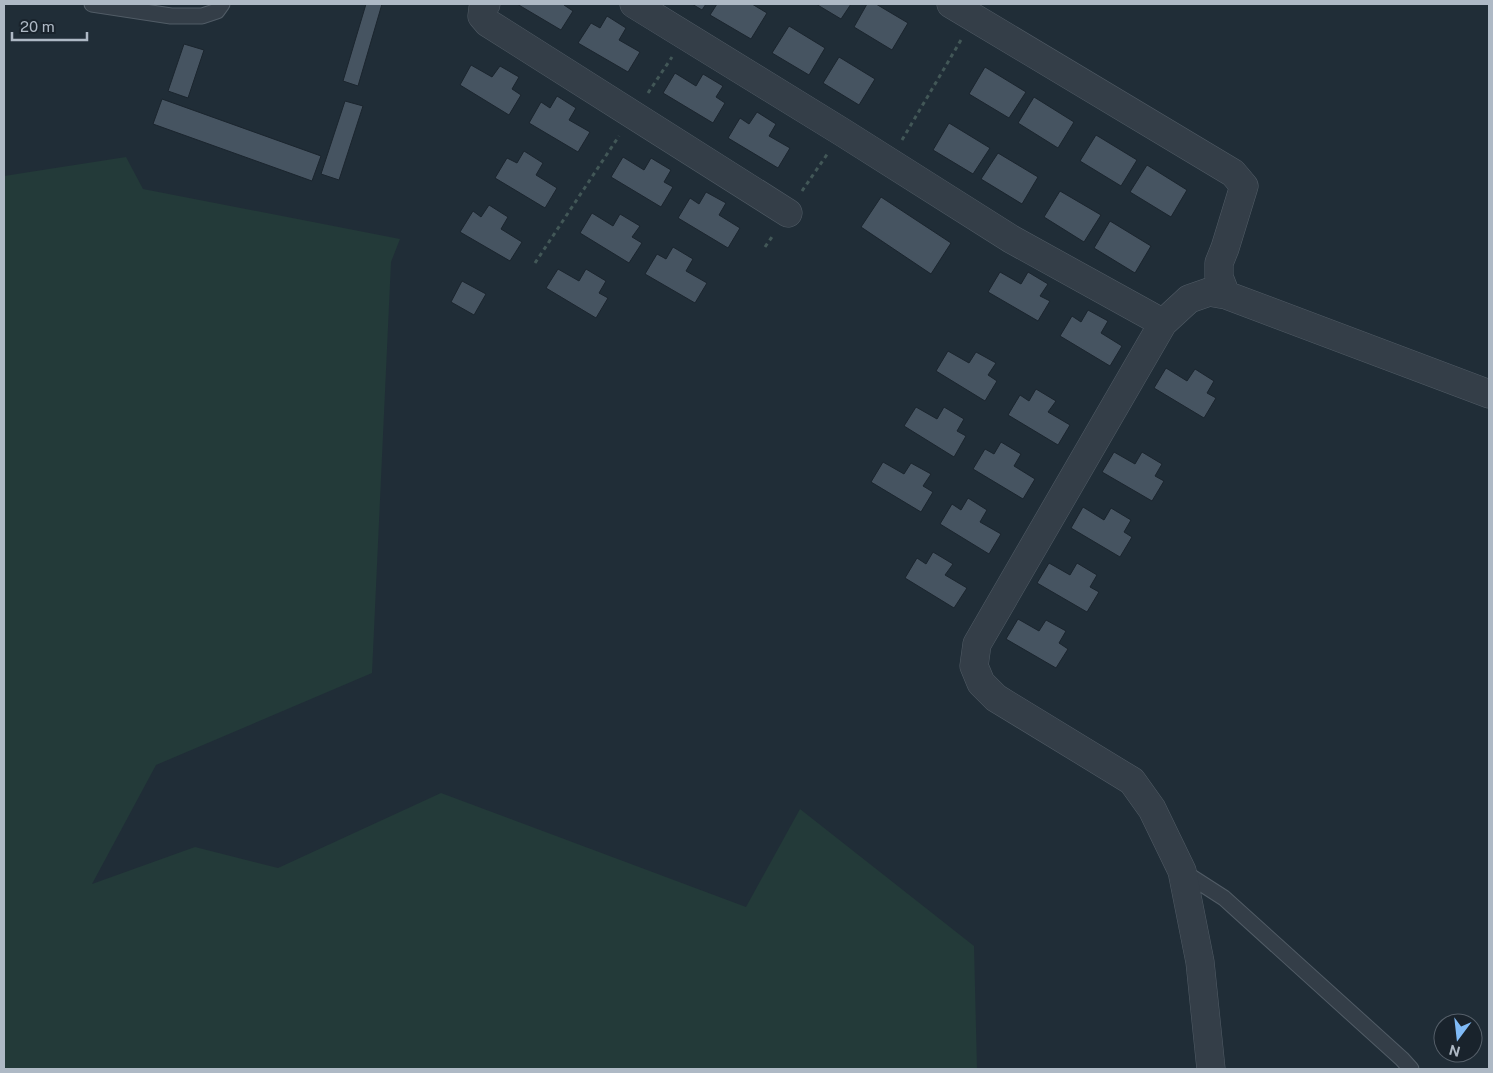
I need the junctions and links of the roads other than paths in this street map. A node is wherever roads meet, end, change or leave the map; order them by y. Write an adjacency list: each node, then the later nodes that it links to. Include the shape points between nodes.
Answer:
1 (92, 4): 2 (lane, via 171,16 202,16 217,10)
2 (222, 4)
3 (486, 4): 6 (street, via 482,16 488,23)
4 (634, 4): 8 (street, via 1011,239)
5 (951, 4): 7 (street, via 1233,173 1244,186 1219,263 1219,277)
6 (788, 213)
7 (1226, 295): 8 (street, via 1209,292 1189,299); 9 (street)
8 (1163, 323): 10 (street, via 977,644 974,666 981,683 996,698 1132,781 1152,808)
9 (1489, 394)
10 (1182, 871): 11 (street, via 1200,962); 12 (lane, via 1224,898)
11 (1211, 1069)
12 (1411, 1069)

